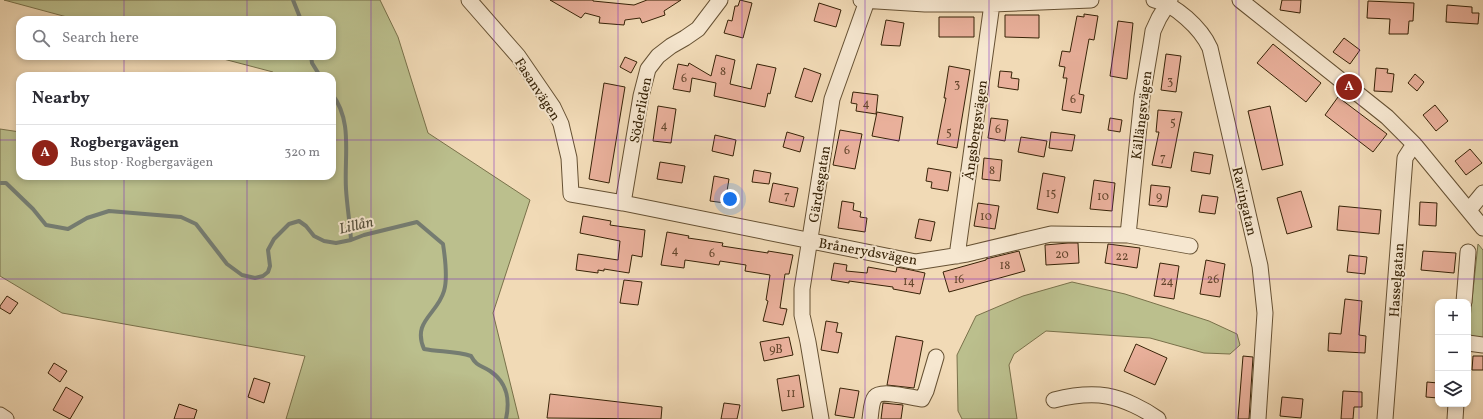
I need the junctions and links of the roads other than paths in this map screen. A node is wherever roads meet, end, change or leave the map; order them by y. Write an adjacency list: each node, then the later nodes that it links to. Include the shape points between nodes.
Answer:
1 (469, 0): 10 (street, Fasanvägen, via 518,56 553,107 561,124 569,158)
2 (720, 0): 11 (street, Söderliden, via 698,29 658,56 648,69)
3 (1091, 0): 7 (street)
4 (1240, 0): 8 (street, via 1387,117)
5 (864, 1): 7 (street); 15 (street, Gärdesgatan, via 832,99)
6 (1164, 1): 14 (street, Källängsvägen, via 1153,31 1142,97); 30 (street, Ravingatan, via 1197,28 1210,48 1260,266 1265,313)
7 (992, 4): 18 (street, Ängsbergsvägen)
8 (1414, 144): 12 (street); 31 (street, Hasselgatan, via 1405,158)
9 (1483, 193): 12 (street)
10 (571, 194): 11 (street, Brånerydsvägen)
11 (622, 203): 15 (street, Brånerydsvägen)
12 (1469, 210): 13 (street)
13 (1483, 228)
14 (1128, 235): 16 (street, Brånerydsvägen); 18 (street, Brånerydsvägen, via 1051,234)
15 (809, 241): 18 (street, Brånerydsvägen, via 916,262); 27 (street, Gärdesgatan, via 802,289 802,315)
16 (1190, 246)
17 (1468, 252): 19 (street)
18 (958, 256)
19 (1464, 299)
20 (1471, 343): 21 (street)
21 (1483, 345)
22 (936, 357): 28 (street, via 922,399 883,393 876,395)
23 (1054, 400): 29 (street, via 1072,396 1106,396)
24 (1456, 407): 32 (street)
25 (0, 415): 26 (street)
26 (6, 419)
27 (821, 419)
28 (870, 419)
29 (1158, 419)
30 (1258, 419)
31 (1385, 419)
32 (1455, 419)

